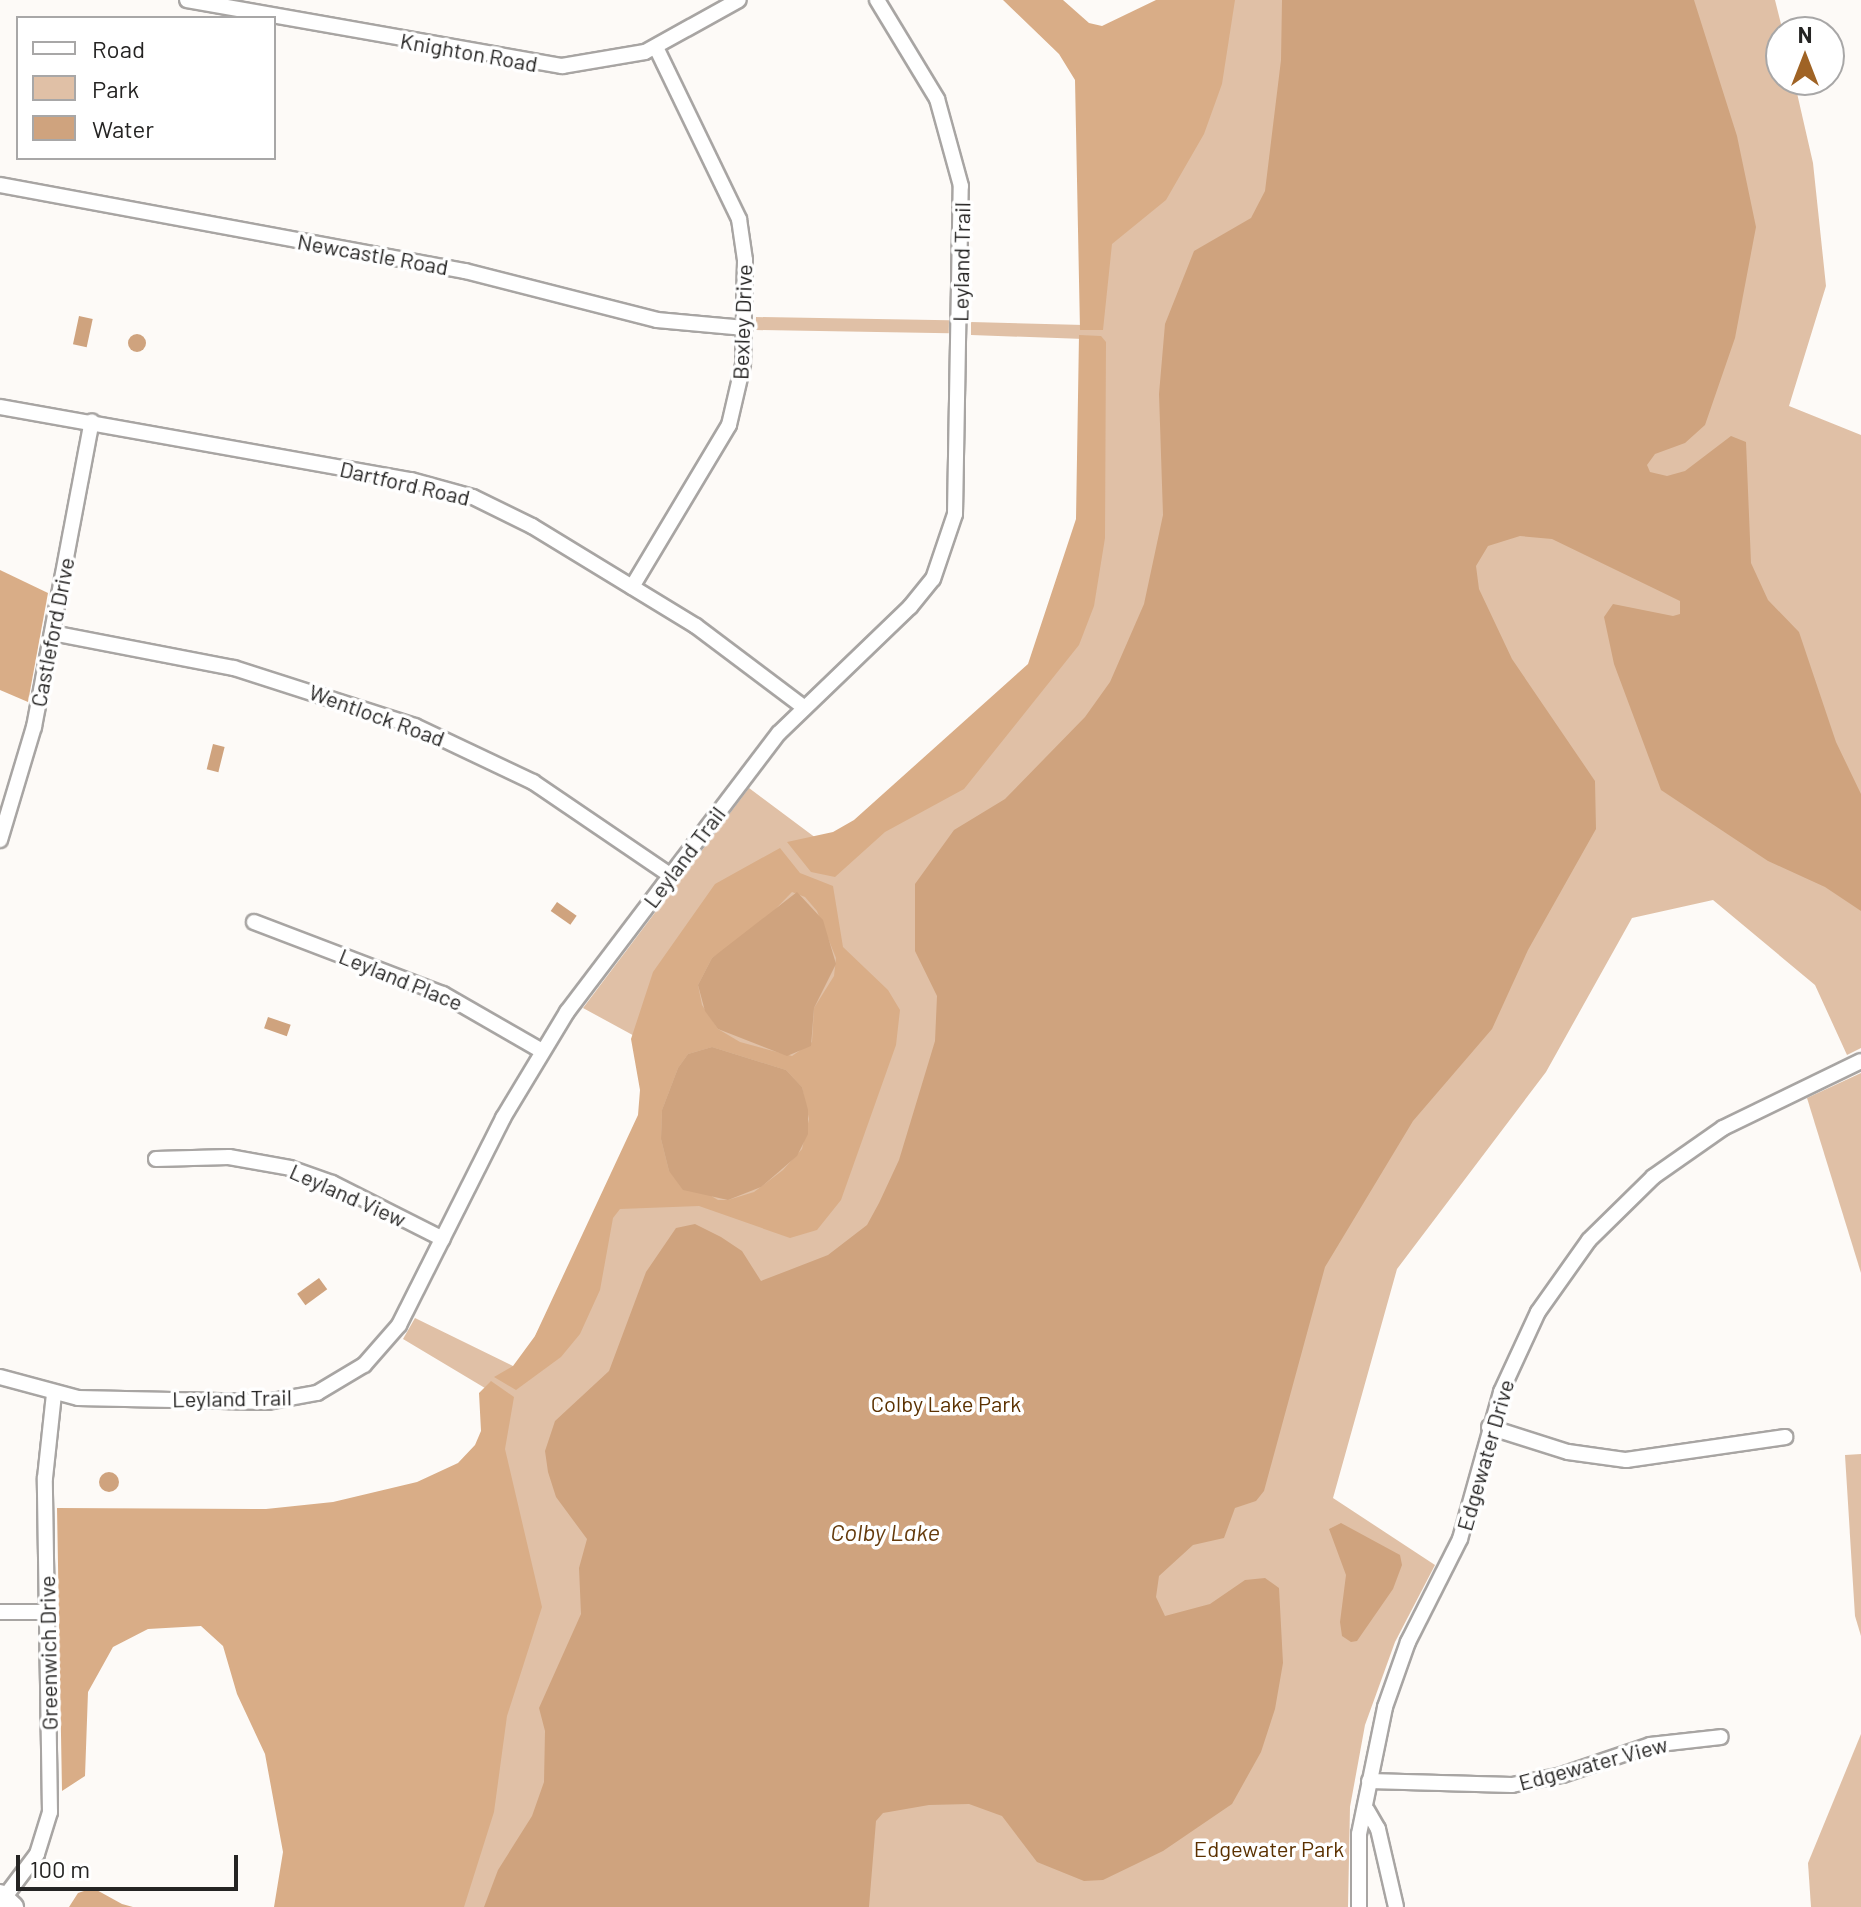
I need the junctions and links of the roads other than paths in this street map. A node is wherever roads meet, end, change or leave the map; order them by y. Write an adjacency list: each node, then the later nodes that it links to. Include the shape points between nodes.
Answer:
1 (187, 0): 4 (street, Knighton Road)
2 (739, 0): 6 (street, Knighton Road)
3 (877, 0): 13 (street, Leyland Trail, via 937,99 961,181 955,514 946,554 926,590)
4 (275, 16)
5 (276, 16): 6 (street, Knighton Road, via 545,65 597,64)
6 (656, 47): 8 (street, Bexley Drive, via 736,211 745,260)
7 (0, 185): 8 (street, Newcastle Road, via 465,271 657,320)
8 (745, 328): 11 (street, Bexley Drive, via 742,381 732,418)
9 (0, 407): 10 (street, Dartford Road)
10 (92, 421): 11 (street, Dartford Road, via 453,491 515,516); 12 (street, Castleford Drive)
11 (632, 587): 13 (street, Dartford Road, via 727,647)
12 (52, 633): 14 (street, Castleford Drive, via 27,759); 15 (street, Wentlock Road, via 248,672 415,726 533,782)
13 (802, 706): 15 (street, Leyland Trail)
14 (0, 839)
15 (670, 875): 17 (street, Leyland Trail)
16 (254, 922): 17 (street, Leyland Place, via 443,994)
17 (542, 1051): 20 (street, Leyland Trail)
18 (1861, 1061): 23 (street, Edgewater Drive, via 1723,1128 1621,1206 1538,1312)
19 (156, 1159): 20 (street, Leyland View, via 229,1157 299,1170)
20 (443, 1239): 22 (street, Leyland Trail, via 390,1338 357,1371 324,1390 267,1402)
21 (0, 1377): 22 (street, Leyland Trail)
22 (54, 1394): 26 (street, Greenwich Drive, via 45,1463)
23 (1489, 1427): 24 (street, via 1568,1452 1626,1460); 28 (street, Edgewater Drive, via 1460,1539 1392,1686)
24 (1785, 1437)
25 (0, 1612): 26 (street)
26 (48, 1612): 30 (street, Greenwich Drive, via 49,1821 37,1854)
27 (1721, 1737): 28 (street, Edgewater View, via 1650,1745 1562,1775 1512,1785)
28 (1369, 1781): 29 (street, Edgewater Drive)
29 (1367, 1810): 31 (street, Edgewater Drive, via 1359,1834); 32 (street, Edgewater Drive, via 1378,1829)
30 (6, 1900)
31 (1359, 1907)
32 (1396, 1907)

